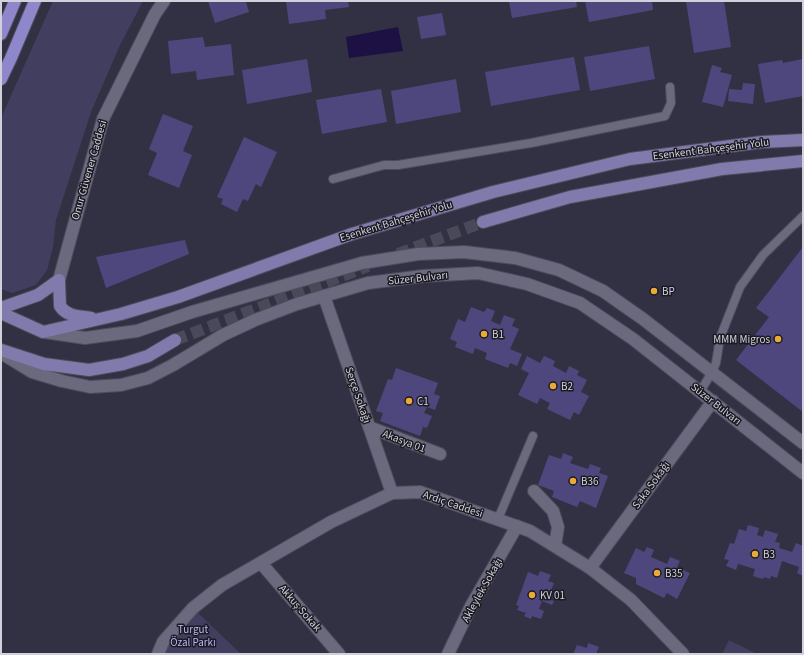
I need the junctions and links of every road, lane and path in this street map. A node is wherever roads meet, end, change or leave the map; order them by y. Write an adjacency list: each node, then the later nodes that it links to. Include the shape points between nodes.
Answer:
1 (15, 1): 4 (highway)
2 (35, 1): 5 (highway)
3 (164, 1): 12 (street, Onur Güvener Caddesi, via 155,14 103,119)
4 (1, 34)
5 (1, 79)
6 (670, 87): 9 (lane, via 671,103 665,116 531,143 398,166 384,165)
7 (803, 140): 16 (main road, Esenkent Bahçeşehir Yolu, via 762,142 630,159 493,192 352,234 178,297)
8 (803, 161): 11 (main road, Esenkent Bahçeşehir Yolu, via 722,170 599,191)
9 (333, 179)
10 (803, 216): 20 (lane, via 763,255 740,287 720,338)
11 (483, 222)
12 (58, 280): 14 (main road, via 38,295); 16 (main road, via 62,310 72,315)
13 (324, 296): 19 (street, Süzer Bulvarı, via 255,320 223,335 148,378 122,385 90,387 62,381 32,372); 21 (street, Süzer Bulvarı, via 368,283 478,272 527,284 580,303 633,339); 23 (street, Serçe Sokağı)
14 (1, 308)
15 (1, 313): 17 (main road)
16 (98, 319): 17 (main road, Esenkent Bahçeşehir Yolu)
17 (43, 332): 20 (street, Süzer Bulvarı, via 85,338 137,332 192,312 362,263 418,254 464,252 515,258 559,270 603,291 643,318)
18 (175, 340): 19 (main road, via 148,356 123,364 88,370 44,364)
19 (1, 351)
20 (712, 372): 21 (lane); 25 (street, Süzer Bulvarı)
21 (700, 392): 22 (street, Süzer Bulvarı)
22 (712, 401): 27 (street, Süzer Bulvarı); 34 (street, Saka Sokağı)
23 (369, 427): 26 (street, Akasya 01); 29 (street, Serçe Sokağı)
24 (533, 436): 30 (lane)
25 (803, 443)
26 (440, 454)
27 (803, 473)
28 (534, 491): 32 (street, via 553,510 558,527)
29 (392, 493): 30 (street, Ardıç Caddesi, via 420,492); 33 (street, Ardıç Caddesi, via 331,522)
30 (498, 519): 31 (street, Ardıç Caddesi)
31 (517, 526): 32 (street, Ardıç Caddesi); 37 (street, Akleylek Sokağı, via 471,606)
32 (555, 546): 34 (street, Ardıç Caddesi)
33 (261, 563): 35 (street, Ardıç Caddesi, via 222,585 193,608 163,642); 36 (street, Akkuş Sokak)
34 (590, 568): 38 (street, Ardıç Caddesi, via 631,600)
35 (158, 654)
36 (339, 654)
37 (448, 654)
38 (683, 654)

